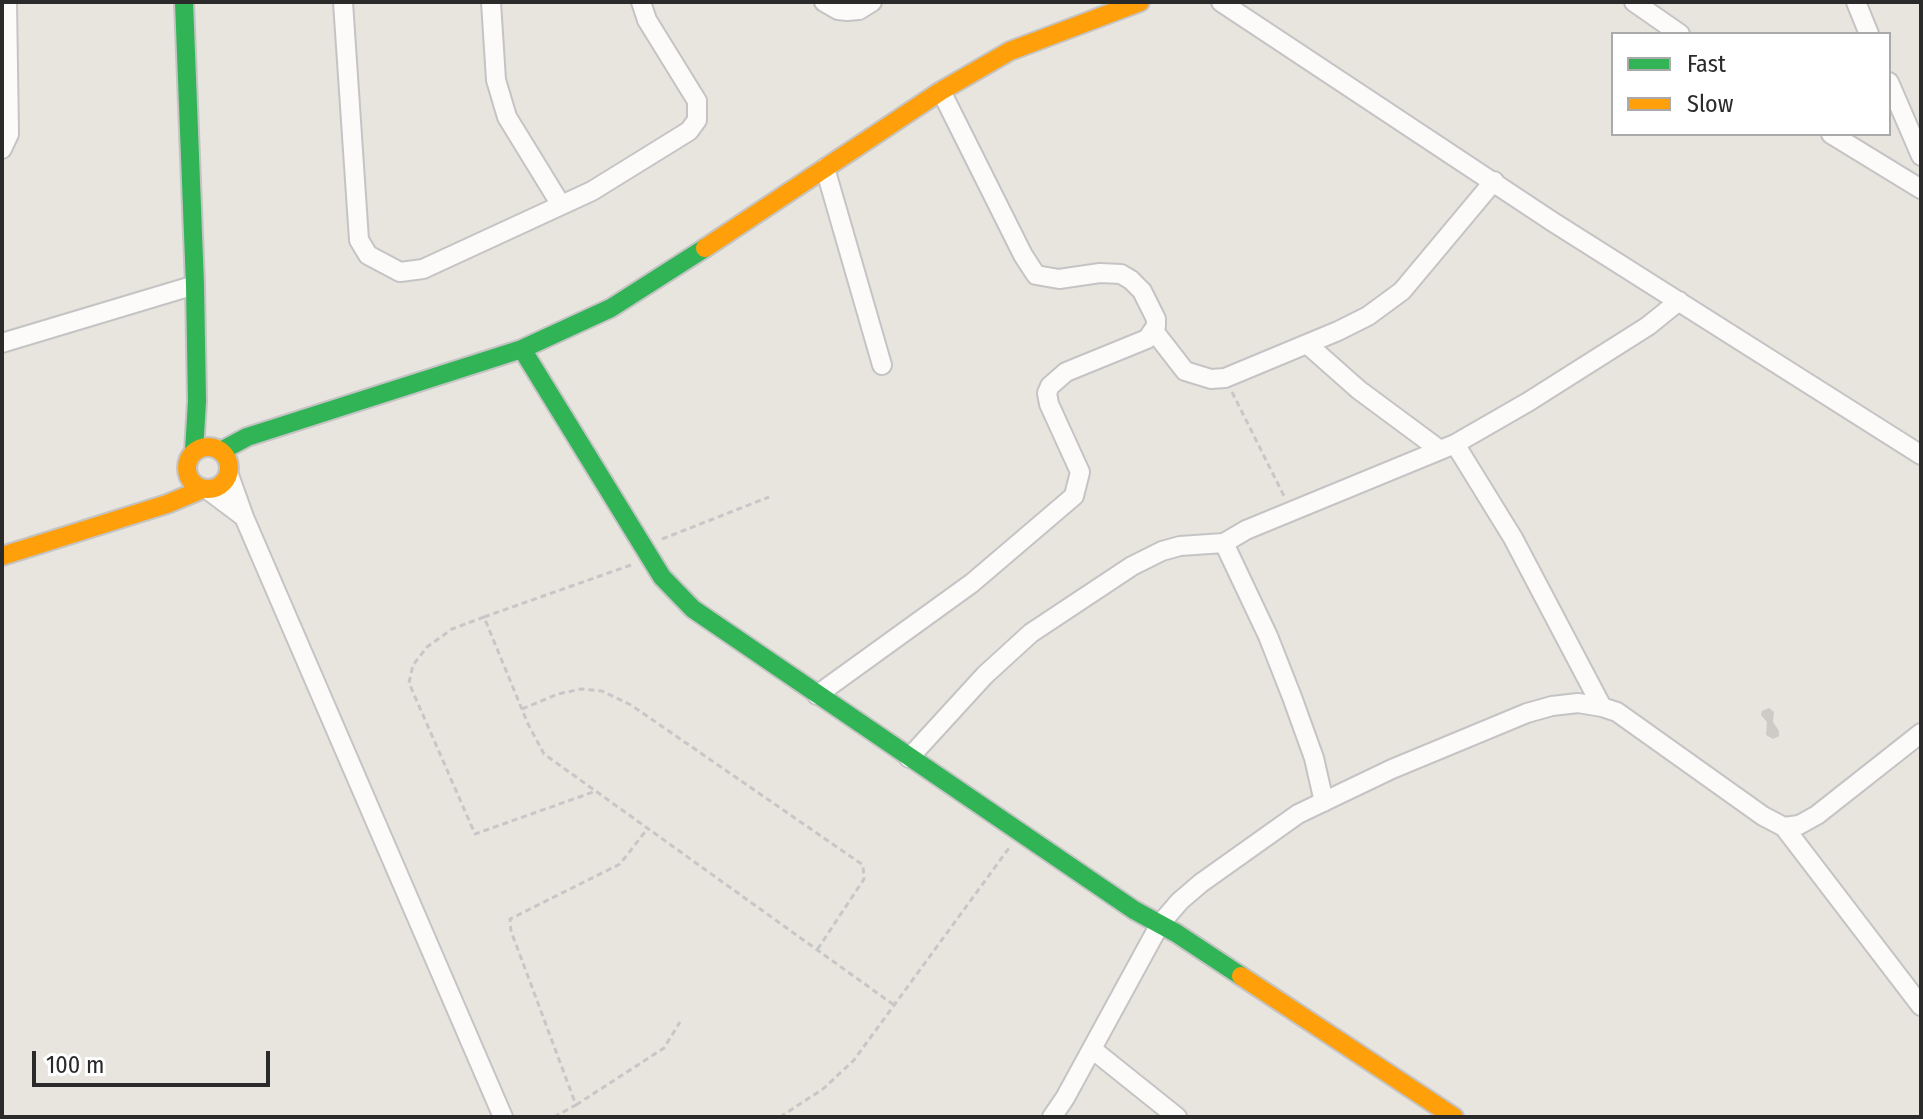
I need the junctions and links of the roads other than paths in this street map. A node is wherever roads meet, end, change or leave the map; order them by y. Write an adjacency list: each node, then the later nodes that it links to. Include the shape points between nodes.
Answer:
1 (7, 2): 17 (street, via 9,134)
2 (184, 2): 23 (street)
3 (343, 2): 22 (street, via 357,227 368,255 400,272 423,269)
4 (491, 2): 22 (street, via 496,80 507,117)
5 (641, 2): 22 (street, via 694,93 697,120 689,131)
6 (824, 2): 7 (street, via 847,11)
7 (872, 2)
8 (1140, 2): 15 (street, via 1010,51)
9 (1221, 2): 20 (street)
10 (1634, 2): 12 (street)
11 (1856, 2): 13 (street)
12 (1677, 32)
13 (1868, 32)
14 (1891, 87): 18 (street)
15 (941, 91): 19 (street); 25 (street, via 1036,275 1059,279 1121,274 1142,291 1156,319)
16 (1834, 136): 21 (street)
17 (2, 149)
18 (1921, 156)
19 (825, 168): 28 (street, via 640,292); 29 (street)
20 (1494, 181): 24 (street); 27 (street, via 1402,291 1368,316)
21 (1921, 189)
22 (561, 205)
23 (195, 285): 26 (street); 30 (street)
24 (1679, 301): 32 (street, via 1648,326); 34 (street)
25 (1154, 331): 27 (street, via 1185,371 1211,379); 42 (street, via 1147,339 1066,372 1050,386 1049,404 1080,472 1074,496 972,583)
26 (2, 343)
27 (1307, 344): 32 (street, via 1359,390)
28 (522, 349): 31 (street); 42 (street, via 662,577 693,609)
29 (882, 365)
30 (197, 401): 33 (street); 35 (street)
31 (266, 433): 33 (street); 36 (street)
32 (1448, 447): 40 (street); 43 (street, via 1513,538)
33 (218, 449): 35 (street, via 204,447); 36 (street, via 229,461)
34 (1921, 455)
35 (190, 460): 37 (street, via 191,482); 38 (street)
36 (229, 472): 37 (street, via 223,484); 39 (street)
37 (206, 490): 38 (street); 39 (street)
38 (140, 511): 41 (street)
39 (244, 517): 51 (street)
40 (1224, 543): 45 (street, via 1162,551 1031,633); 46 (street, via 1287,685)
41 (2, 556)
42 (817, 695): 45 (street)
43 (1602, 707): 46 (street, via 1578,703 1527,713); 47 (street, via 1617,712)
44 (1921, 733): 47 (street, via 1817,815)
45 (909, 758): 48 (street)
46 (1324, 802): 48 (street, via 1298,814 1201,883)
47 (1784, 827): 49 (street)
48 (1160, 924): 50 (street); 54 (street)
49 (1921, 1006)
50 (1092, 1049): 52 (street); 53 (street)
51 (503, 1117)
52 (1052, 1117)
53 (1177, 1117)
54 (1454, 1117)

